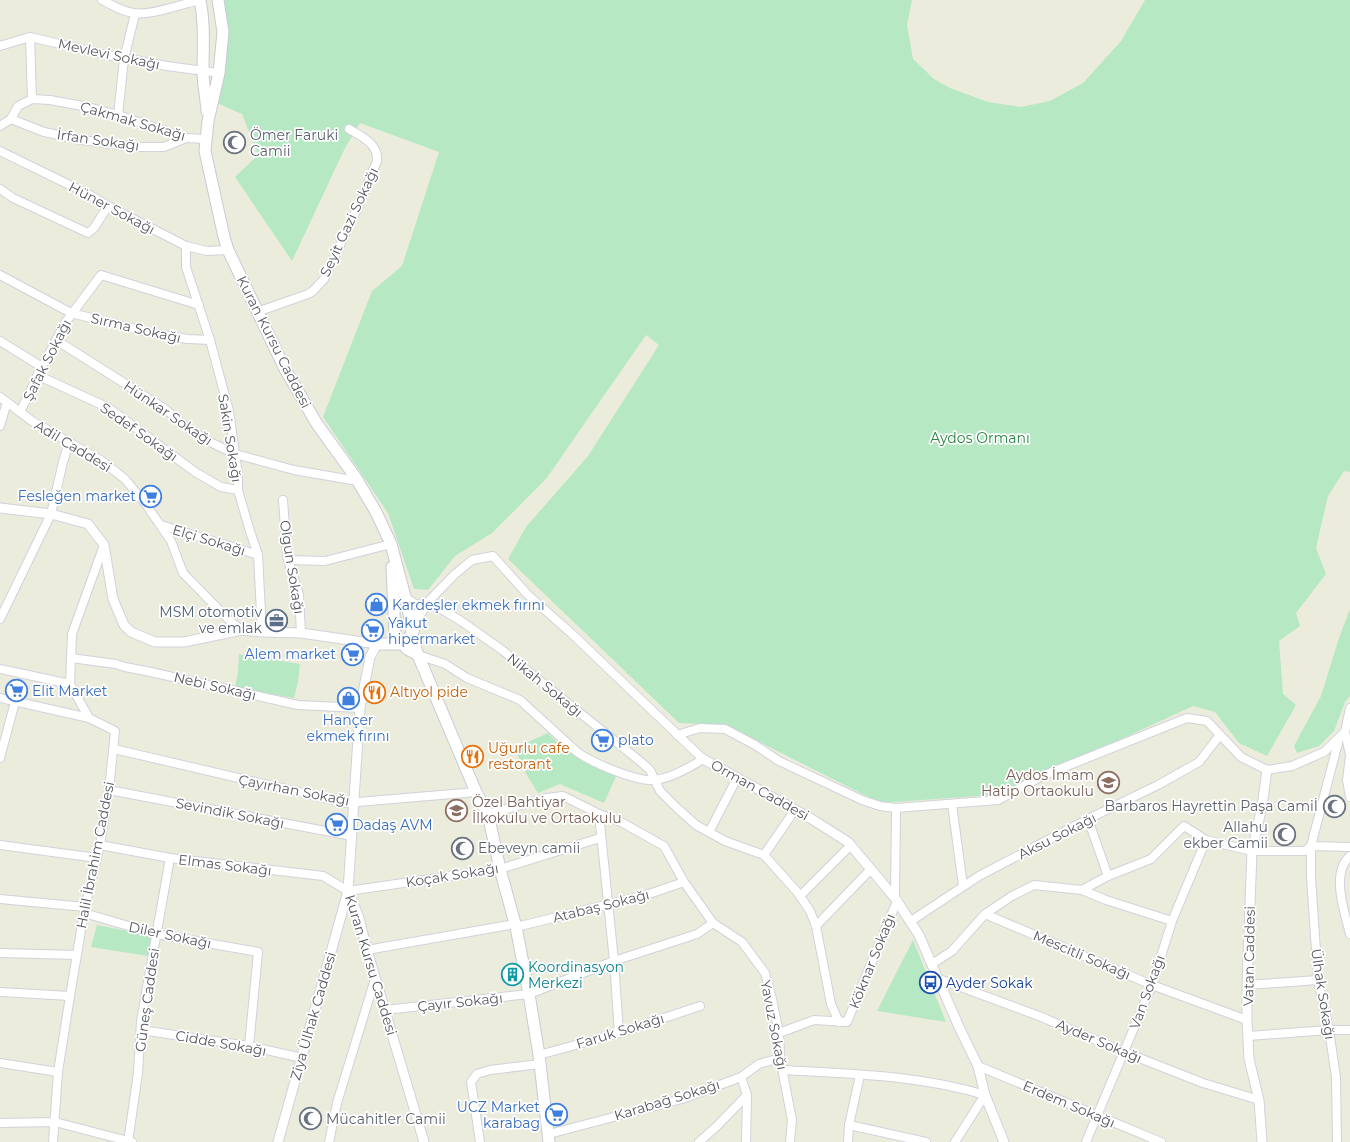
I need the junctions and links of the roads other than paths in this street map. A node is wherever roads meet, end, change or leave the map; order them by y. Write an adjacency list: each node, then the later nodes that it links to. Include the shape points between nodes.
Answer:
1 (102, 0): 4 (street)
2 (200, 0): 4 (street, via 159,11); 8 (main road, Kuran Kursu Caddesi, via 204,16)
3 (218, 0): 9 (main road, Kuran Kursu Caddesi, via 223,32)
4 (135, 14): 7 (street)
5 (30, 37): 6 (street, Mevlevi Sokağı); 7 (street, Mevlevi Sokağı); 10 (street)
6 (0, 46)
7 (124, 59): 8 (street, Mevlevi Sokağı); 11 (street)
8 (203, 71): 9 (street, Mevlevi Sokağı); 13 (main road, Kuran Kursu Caddesi)
9 (218, 73): 13 (main road, Kuran Kursu Caddesi)
10 (32, 99): 11 (street, Çakmak Sokağı, via 73,104); 12 (street, via 18,106)
11 (118, 115): 16 (street, Çakmak Sokağı)
12 (11, 119): 14 (street); 16 (street, İrfan Sokağı, via 44,132 134,147 164,147)
13 (208, 121): 17 (main road, Kuran Kursu Caddesi)
14 (0, 126)
15 (349, 130): 25 (street, Seyit Gazi Sokağı, via 374,146 377,161 324,279 308,294)
16 (186, 138): 17 (street, Çakmak Sokağı)
17 (206, 139): 22 (main road, Kuran Kursu Caddesi, via 205,151)
18 (0, 151): 20 (street, Hüner Sokağı)
19 (0, 189): 20 (street, via 13,198 88,233)
20 (108, 206): 21 (street, Hüner Sokağı)
21 (186, 246): 22 (street, Hüner Sokağı, via 207,251); 24 (street, Sakin Sokağı, via 186,267)
22 (228, 250): 25 (main road, Kuran Kursu Caddesi)
23 (0, 275): 26 (street, Sırma Sokağı)
24 (199, 305): 26 (street, Şafak Sokağı, via 101,275); 28 (street, Sakin Sokağı)
25 (257, 312): 38 (main road, Kuran Kursu Caddesi, via 285,369 317,424)
26 (71, 313): 27 (street, Şafak Sokağı); 28 (street, Sırma Sokağı, via 151,333)
27 (56, 340): 30 (street, Şafak Sokağı); 37 (street, Hünkar Sokağı, via 165,409 208,441)
28 (210, 340): 37 (street, Sakin Sokağı, via 229,411)
29 (0, 342): 30 (street)
30 (42, 367): 31 (street, Şafak Sokağı)
31 (37, 376): 34 (street, Şafak Sokağı); 39 (street, Sedef Sokağı, via 109,408 195,472 221,487)
32 (0, 397): 33 (street, Adil Caddesi)
33 (7, 402): 34 (street, Adil Caddesi); 35 (street, Şafak Sokağı)
34 (20, 412): 36 (street, Adil Caddesi, via 32,422)
35 (0, 426)
36 (68, 442): 42 (street); 43 (street, Adil Caddesi, via 102,461 125,479)
37 (235, 454): 38 (street, Hünkar Sokağı, via 294,470); 39 (street, Sakin Sokağı)
38 (358, 481): 44 (main road, Kuran Kursu Caddesi)
39 (238, 490): 46 (street, Sakin Sokağı)
40 (283, 500): 47 (street, Olgun Sokağı)
41 (0, 508): 42 (street)
42 (51, 514): 45 (street, via 88,524); 51 (street)
43 (161, 525): 46 (street, Elçi Sokağı); 52 (street, Adil Caddesi, via 171,541 183,573)
44 (391, 544): 47 (street, via 325,561); 48 (main road, Kuran Kursu Caddesi); 56 (main road, Kuran Kursu Caddesi)
45 (104, 545): 52 (street, via 114,599 124,625 131,632 155,642 184,642); 59 (street, via 72,634)
46 (258, 555): 53 (street, Sakin Sokağı)
47 (289, 560): 55 (street, Olgun Sokağı, via 298,595)
48 (405, 597): 49 (street, Nikah Sokağı, via 415,604); 50 (main road, Kuran Kursu Caddesi)
49 (425, 606): 50 (main road); 54 (main road, via 416,618); 69 (street, Orman Caddesi, via 472,560 493,556 528,595); 76 (street, Nikah Sokağı, via 436,606 502,650 641,762)
50 (410, 618): 54 (main road, Kuran Kursu Caddesi); 56 (main road, via 402,621)
51 (0, 619)
52 (242, 630): 53 (street)
53 (262, 632): 55 (street)
54 (413, 632): 56 (main road, via 408,639); 58 (main road, Kuran Kursu Caddesi)
55 (301, 633): 57 (street)
56 (398, 639): 57 (main road); 58 (main road, via 407,649)
57 (377, 644): 64 (street, Kuran Kursu Caddesi, via 370,658)
58 (418, 655): 76 (street, via 445,664 467,678 520,700 559,737 587,758 637,778); 78 (main road, Kuran Kursu Caddesi)
59 (71, 658): 61 (street); 64 (street, Nebi Sokağı, via 116,664 298,705)
60 (0, 669): 61 (street)
61 (70, 684): 66 (street)
62 (0, 698): 63 (street)
63 (15, 702): 66 (street); 72 (street)
64 (360, 708): 80 (street, Kuran Kursu Caddesi)
65 (1350, 708): 68 (street, Ülhak Sokağı)
66 (89, 718): 70 (street, Halil İbrahim Caddesi, via 116,732)
67 (1220, 735): 74 (street, via 1242,757); 81 (street, via 1207,721 1187,718 1042,776 998,800); 86 (street, Aksu Sokağı, via 1199,762 1158,786)
68 (1342, 735): 71 (street); 74 (street, via 1324,752 1292,766); 94 (street, Ülhak Sokağı)
69 (677, 736): 73 (street, Orman Caddesi); 82 (street, via 700,728 725,729 779,761 862,800)
70 (114, 749): 77 (street, Halil İbrahim Caddesi); 80 (street, Çayırhan Sokağı, via 346,803)
71 (1350, 755): 79 (street, via 1347,780)
72 (0, 758)
73 (703, 759): 75 (street, Orman Caddesi); 76 (street, via 688,768)
74 (1267, 770): 96 (street, Vatan Caddesi)
75 (737, 778): 83 (street, Orman Caddesi); 87 (street)
76 (656, 780): 87 (street, Nikah Sokağı, via 660,790 676,807)
77 (109, 790): 88 (street, Sevindik Sokağı); 91 (street, Halil İbrahim Caddesi)
78 (476, 792): 80 (street, Çayırhan Sokağı); 84 (main road, Kuran Kursu Caddesi)
79 (1350, 797)
80 (354, 802): 88 (street, Kuran Kursu Caddesi)
81 (952, 804): 82 (street); 105 (street)
82 (896, 808): 110 (street)
83 (795, 810): 92 (street, Orman Caddesi); 97 (street)
84 (488, 814): 85 (street, Yavuz Sokağı, via 546,798 563,796); 101 (main road, Kuran Kursu Caddesi)
85 (599, 814): 89 (street); 104 (street, Yavuz Sokağı, via 620,822 664,846)
86 (1088, 820): 103 (street); 105 (street, Aksu Sokağı)
87 (709, 832): 97 (street, Nikah Sokağı, via 725,841)
88 (352, 836): 107 (street, Kuran Kursu Caddesi)
89 (600, 838): 101 (street, Koçak Sokağı); 111 (street)
90 (1206, 840): 96 (street); 103 (street, via 1184,826 1151,859); 114 (street, Van Sokağı)
91 (100, 845): 99 (street, Halil İbrahim Caddesi); 100 (street, Elmas Sokağı)
92 (851, 845): 102 (street, Orman Caddesi); 108 (street)
93 (0, 846): 99 (street)
94 (1311, 846): 95 (street); 96 (street, via 1306,851); 128 (street, Ülhak Sokağı)
95 (1350, 847)
96 (1252, 851): 130 (street, Vatan Caddesi)
97 (764, 855): 108 (street)
98 (1350, 856): 120 (street, via 1340,875)
99 (97, 858): 112 (street, Halil İbrahim Caddesi)
100 (170, 858): 107 (street, Elmas Sokağı, via 323,876); 119 (street, Güneş Caddesi)
101 (500, 869): 107 (street, Koçak Sokağı); 117 (main road, Kuran Kursu Caddesi)
102 (871, 869): 110 (street, Orman Caddesi); 118 (street)
103 (1108, 876): 106 (street)
104 (684, 882): 111 (street, Atabaş Sokağı); 116 (street, Yavuz Sokağı)
105 (963, 886): 115 (street, Aksu Sokağı)
106 (1082, 890): 113 (street, via 1034,885); 114 (street)
107 (348, 891): 121 (street, Kuran Kursu Caddesi, via 359,918); 146 (street, Ziya Ülhak Caddesi)
108 (800, 896): 118 (street)
109 (0, 899): 112 (street, Diler Sokağı)
110 (896, 899): 115 (street, Orman Caddesi); 137 (street, Köknar Sokağı)
111 (609, 904): 117 (street, Atabaş Sokağı); 124 (street)
112 (84, 910): 119 (street, Diler Sokağı); 123 (street, Halil İbrahim Caddesi)
113 (986, 914): 125 (street, via 952,951); 129 (street, Mescitli Sokağı)
114 (1172, 921): 129 (street, Van Sokağı)
115 (911, 922): 125 (street, Orman Caddesi)
116 (713, 923): 124 (street, Çayır Sokağı, via 697,934); 142 (street, Yavuz Sokağı, via 742,942 765,973)
117 (516, 926): 121 (street, Atabaş Sokağı); 132 (main road, Kuran Kursu Caddesi)
118 (816, 926): 137 (street, via 831,1004)
119 (156, 934): 138 (street, Güneş Caddesi); 144 (street, Diler Sokağı, via 258,952)
120 (1350, 934)
121 (367, 950): 126 (street, Kuran Kursu Caddesi)
122 (0, 953): 123 (street)
123 (77, 955): 133 (street, Halil İbrahim Caddesi)
124 (614, 961): 132 (street, Çayır Sokağı); 141 (street)
125 (932, 964): 127 (street, Orman Caddesi)
126 (375, 979): 135 (street, Kuran Kursu Caddesi); 166 (street, via 337,1103)
127 (939, 979): 145 (street, Ayder Sokağı, via 1039,1016); 150 (street, Orman Caddesi)
128 (1318, 980): 130 (street); 139 (street, Ülhak Sokağı)
129 (1152, 985): 136 (street, Mescitli Sokağı); 145 (street, Van Sokağı)
130 (1247, 985): 136 (street, Vatan Caddesi)
131 (0, 992): 133 (street)
132 (529, 994): 135 (street, Çayır Sokağı); 148 (main road, Kuran Kursu Caddesi)
133 (70, 996): 152 (street, Halil İbrahim Caddesi)
134 (700, 1006): 141 (street, Faruk Sokağı)
135 (385, 1010): 167 (street, Kuran Kursu Caddesi)
136 (1247, 1020): 143 (street, Vatan Caddesi)
137 (843, 1022): 142 (street, via 814,1020)
138 (140, 1030): 144 (street, Cidde Sokağı); 164 (street, Güneş Caddesi)
139 (1328, 1030): 140 (street); 143 (street); 179 (street, Ülhak Sokağı, via 1336,1077)
140 (1350, 1030)
141 (619, 1033): 148 (street, Faruk Sokağı)
142 (779, 1034): 147 (street, Yavuz Sokağı)
143 (1248, 1036): 157 (street, Vatan Caddesi, via 1249,1059)
144 (249, 1046): 146 (street, Cidde Sokağı)
145 (1124, 1052): 157 (street, Ayder Sokağı, via 1203,1083); 158 (street, Van Sokağı)
146 (302, 1058): 165 (street, Ziya Ülhak Caddesi)
147 (780, 1058): 151 (street, Yavuz Sokağı); 154 (street, Karabağ Sokağı, via 759,1064)
148 (540, 1060): 162 (main road, Kuran Kursu Caddesi); 168 (street, Faruk Sokağı, via 477,1074 471,1082)
149 (0, 1063): 152 (street)
150 (978, 1066): 156 (street, Orman Caddesi); 158 (street, Erdem Sokağı)
151 (783, 1070): 153 (street); 171 (street, Yavuz Sokağı, via 792,1120)
152 (58, 1072): 159 (street, Halil İbrahim Caddesi)
153 (860, 1074): 156 (street, via 961,1088); 161 (street)
154 (741, 1076): 155 (street); 162 (street, Karabağ Sokağı, via 682,1098)
155 (747, 1095): 169 (street); 170 (street)
156 (985, 1095): 174 (street); 175 (street, Orman Caddesi)
157 (1259, 1100): 178 (street, Vatan Caddesi)
158 (1096, 1115): 176 (street, Van Sokağı); 177 (street, Erdem Sokağı)
159 (55, 1122): 160 (street); 163 (street, Halil İbrahim Caddesi); 164 (street)
160 (0, 1123)
161 (850, 1125): 172 (street); 173 (street)
162 (549, 1138)
163 (53, 1142)
164 (130, 1142)
165 (278, 1142)
166 (329, 1142)
167 (424, 1142)
168 (480, 1142)
169 (699, 1142)
170 (746, 1142)
171 (790, 1142)
172 (848, 1142)
173 (926, 1142)
174 (956, 1142)
175 (1004, 1142)
176 (1086, 1142)
177 (1161, 1142)
178 (1262, 1142)
179 (1337, 1142)

